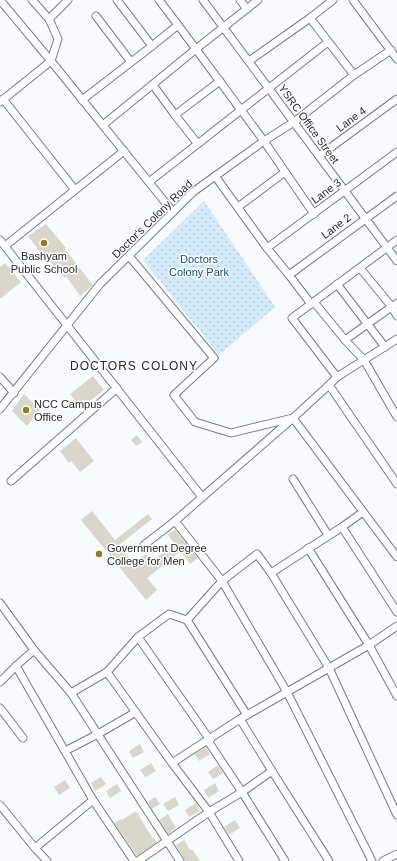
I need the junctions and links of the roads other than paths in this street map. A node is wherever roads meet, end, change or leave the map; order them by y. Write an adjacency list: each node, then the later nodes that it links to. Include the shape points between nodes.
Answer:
1 (0, 0): 22 (street)
2 (32, 0): 14 (street)
3 (68, 0): 14 (street)
4 (117, 0): 18 (street)
5 (159, 0): 15 (street)
6 (203, 0): 16 (street, YSRC Office Street)
7 (240, 0): 11 (street)
8 (258, 0): 11 (street)
9 (333, 0): 13 (street)
10 (353, 0): 20 (street)
11 (246, 10): 16 (street)
12 (96, 16): 24 (street)
13 (310, 18): 17 (street); 23 (street)
14 (49, 19): 22 (street, via 58,39)
15 (178, 25): 18 (street); 19 (street)
16 (223, 27): 19 (street); 23 (street, YSRC Office Street)
17 (328, 42): 25 (street); 28 (street)
18 (152, 46): 24 (street)
19 (196, 49): 26 (street); 27 (street)
20 (391, 50): 21 (street); 25 (street, Doctor's Colony Road)
21 (397, 59)
22 (51, 61): 29 (street); 31 (street)
23 (249, 61): 28 (street, YSRC Office Street)
24 (131, 62): 29 (street)
25 (354, 75): 34 (street, Doctor's Colony Road)
26 (220, 81): 32 (street); 33 (street)
27 (153, 85): 33 (street); 35 (street)
28 (269, 88): 32 (street); 34 (street, YSRC Office Street)
29 (82, 100): 35 (street)
30 (397, 100): 40 (street, Lane 4)
31 (2, 101): 44 (street)
32 (241, 110): 36 (street); 37 (street)
33 (175, 114): 37 (street)
34 (294, 122): 36 (street, Doctor's Colony Road); 40 (street, YSRC Office Street)
35 (103, 125): 38 (street)
36 (264, 141): 41 (street); 42 (street, Doctor's Colony Road)
37 (197, 143): 43 (street)
38 (124, 152): 43 (street); 44 (street)
39 (397, 152): 45 (street, Lane 3)
40 (319, 156): 45 (street, YSRC Office Street)
41 (285, 172): 47 (street); 49 (street)
42 (215, 176): 47 (street); 48 (street, Doctor's Colony Road, via 193,192)
43 (149, 182): 48 (street)
44 (75, 190): 53 (street)
45 (345, 191): 49 (street, Lane 3); 50 (street, YSRC Office Street)
46 (397, 196): 50 (street, Lane 2)
47 (238, 207): 54 (street)
48 (173, 212): 56 (street, Doctor's Colony Road)
49 (314, 214): 54 (street, Lane 3)
50 (365, 218): 55 (street, YSRC Office Street); 59 (street, Lane 2)
51 (0, 240): 53 (street)
52 (397, 240): 55 (street)
53 (5, 246): 65 (street)
54 (267, 248): 59 (street)
55 (387, 248): 57 (street, YSRC Office Street); 58 (street)
56 (129, 256): 65 (street, Doctor's Colony Road, via 100,284); 76 (street, via 214,358 174,396 195,422 231,433)
57 (397, 261)
58 (360, 268): 60 (street); 62 (street)
59 (289, 275): 61 (street)
60 (337, 284): 61 (street); 64 (street)
61 (312, 303): 66 (street); 71 (street, via 292,318)
62 (394, 305): 63 (street); 64 (street)
63 (397, 316)
64 (368, 323): 66 (street); 68 (street)
65 (68, 325): 73 (street); 74 (street, Doctor's Colony Road)
66 (345, 340): 69 (street)
67 (397, 340): 68 (street)
68 (385, 347): 69 (street)
69 (364, 360): 71 (street); 77 (street)
70 (0, 377): 74 (street)
71 (336, 377): 72 (street)
72 (329, 385): 76 (street); 80 (street)
73 (117, 388): 79 (street); 81 (street)
74 (14, 393): 75 (street, Doctor's Colony Road)
75 (0, 409)
76 (293, 418): 81 (street); 82 (street)
77 (397, 418)
78 (293, 479): 85 (street)
79 (11, 481)
80 (397, 484)
81 (202, 497): 83 (street)
82 (363, 512): 84 (street); 88 (street)
83 (175, 521): 86 (street); 90 (street)
84 (342, 527): 85 (street); 92 (street)
85 (328, 535): 87 (street)
86 (144, 545)
87 (308, 548): 89 (street); 96 (street)
88 (397, 557)
89 (271, 573): 90 (street, via 257,554); 99 (street)
90 (222, 581): 93 (street); 102 (street)
91 (0, 603): 97 (street)
92 (397, 612)
93 (187, 620): 95 (street, via 169,614); 107 (street)
94 (397, 626): 96 (street)
95 (138, 637): 100 (street); 111 (street)
96 (369, 645): 99 (street); 104 (street)
97 (34, 650): 98 (street); 103 (street)
98 (16, 666): 101 (street); 112 (street)
99 (329, 668): 102 (street); 119 (street)
100 (107, 672): 103 (street); 106 (street)
101 (0, 682)
102 (287, 692): 107 (street); 130 (street)
103 (71, 693): 109 (street)
104 (397, 696)
105 (0, 708): 110 (street)
106 (136, 712): 109 (street); 113 (street)
107 (248, 716): 108 (street)
108 (240, 719): 111 (street); 114 (street)
109 (98, 734): 112 (street); 120 (street)
110 (23, 738)
111 (209, 740): 113 (street); 115 (street)
112 (65, 751): 116 (street)
113 (172, 763): 118 (street)
114 (272, 771): 115 (street); 129 (street)
115 (242, 792): 118 (street); 128 (street)
116 (93, 800): 121 (street); 124 (street)
117 (0, 805): 121 (street)
118 (209, 812): 120 (street); 127 (street)
119 (397, 815)
120 (168, 841): 125 (street); 126 (street)
121 (35, 848): 123 (street)
122 (397, 854): 131 (street)
123 (47, 861)
124 (134, 861)
125 (138, 861)
126 (180, 861)
127 (239, 861)
128 (285, 861)
129 (329, 861)
130 (372, 861)
131 (383, 861)

